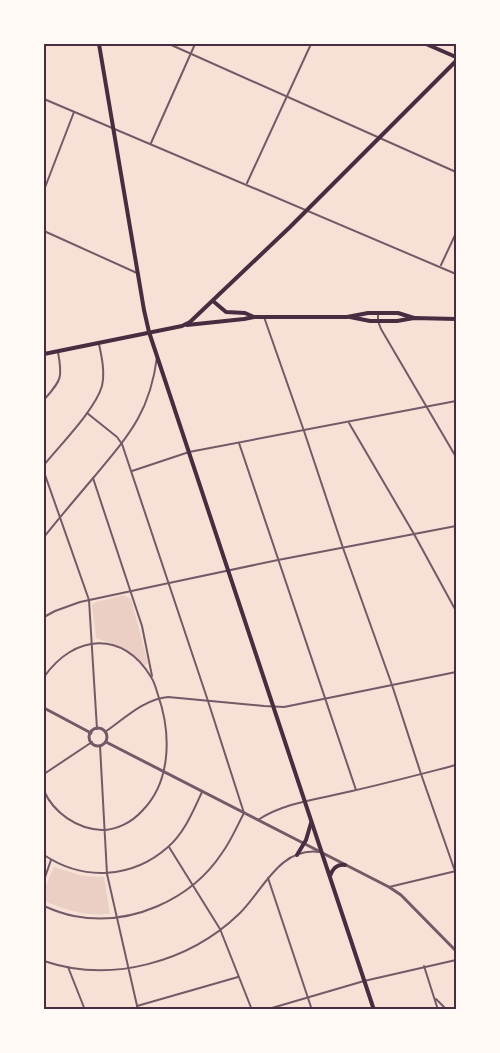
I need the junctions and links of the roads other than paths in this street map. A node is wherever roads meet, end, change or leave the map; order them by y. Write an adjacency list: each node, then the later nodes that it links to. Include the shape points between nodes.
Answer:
1 (99, 44): 11 (main road)
2 (169, 44): 6 (street)
3 (195, 44): 6 (street)
4 (311, 44): 8 (street)
5 (427, 44): 7 (main road)
6 (190, 54): 8 (street); 13 (street)
7 (456, 59): 12 (main road)
8 (286, 96): 12 (street); 15 (street)
9 (44, 99): 10 (street)
10 (74, 112): 11 (street); 16 (street)
11 (113, 128): 13 (street); 22 (main road)
12 (379, 138): 14 (street); 17 (main road)
13 (151, 144): 15 (street)
14 (456, 172)
15 (246, 184): 17 (street)
16 (44, 190)
17 (307, 210): 20 (street); 23 (main road)
18 (44, 231): 22 (street)
19 (456, 233): 20 (street)
20 (441, 267): 21 (street)
21 (456, 273)
22 (139, 274): 32 (main road)
23 (213, 301): 25 (main road, via 226,312); 31 (main road)
24 (378, 313): 27 (main road); 28 (main road); 30 (street)
25 (254, 316): 26 (main road); 31 (main road)
26 (264, 317): 27 (main road); 42 (street)
27 (347, 317): 30 (main road)
28 (414, 318): 29 (main road); 30 (main road)
29 (456, 318)
30 (378, 321): 39 (street)
31 (182, 326): 32 (main road)
32 (149, 332): 33 (main road); 36 (main road)
33 (98, 343): 34 (main road); 40 (street, via 103,380)
34 (58, 352): 35 (main road); 37 (street, via 60,378)
35 (44, 354)
36 (157, 357): 44 (street, via 146,403); 45 (main road)
37 (44, 400)
38 (456, 401): 39 (street)
39 (426, 406): 41 (street); 46 (street)
40 (87, 413): 44 (street); 47 (street)
41 (349, 423): 42 (street); 53 (street)
42 (304, 430): 43 (street); 55 (street)
43 (239, 443): 45 (street); 56 (street)
44 (122, 444): 48 (street); 50 (street)
45 (189, 452): 48 (street); 57 (main road)
46 (456, 457)
47 (44, 465)
48 (132, 471): 58 (street)
49 (44, 472): 51 (street)
50 (93, 478): 51 (street); 59 (street)
51 (59, 518): 54 (street); 60 (street)
52 (456, 526): 53 (street)
53 (414, 534): 55 (street); 61 (street)
54 (44, 537)
55 (343, 548): 56 (street); 67 (street)
56 (278, 560): 57 (street); 69 (street)
57 (228, 570): 58 (street); 71 (main road)
58 (169, 582): 59 (street); 70 (street)
59 (131, 591): 60 (street); 66 (street)
60 (89, 600): 62 (street); 63 (street)
61 (456, 611)
62 (44, 617)
63 (92, 643): 65 (street, via 65,654); 66 (street, via 128,653); 73 (street)
64 (456, 672): 67 (street)
65 (44, 677)
66 (153, 679): 68 (street)
67 (392, 685): 69 (street); 82 (street)
68 (159, 698): 70 (street); 74 (street); 80 (street, via 166,729)
69 (325, 699): 71 (street); 83 (street)
70 (208, 701): 71 (street); 87 (street)
71 (273, 707): 86 (main road)
72 (44, 708): 75 (street)
73 (98, 729): 74 (street); 75 (street)
74 (105, 732): 77 (street)
75 (91, 733): 76 (street)
76 (92, 742): 78 (street); 81 (street)
77 (106, 742): 78 (street); 80 (street)
78 (99, 746): 90 (street)
79 (456, 765): 82 (street)
80 (164, 772): 85 (street); 90 (street, via 153,799 140,814 123,825)
81 (44, 774)
82 (421, 774): 83 (street); 98 (street)
83 (356, 790): 86 (street)
84 (44, 791): 90 (street, via 66,818 84,827)
85 (202, 792): 87 (street); 92 (street, via 183,830)
86 (305, 802): 88 (street); 89 (main road)
87 (244, 813): 88 (street); 103 (street, via 222,854)
88 (258, 820): 91 (street)
89 (311, 822): 91 (main road); 93 (main road)
90 (104, 830): 99 (street)
91 (304, 844): 93 (street); 95 (main road)
92 (169, 846): 99 (street, via 146,862); 103 (street)
93 (321, 852): 95 (street); 97 (street); 100 (main road)
94 (44, 855): 96 (street)
95 (297, 855): 101 (street, via 279,865)
96 (51, 860): 99 (street, via 78,870); 102 (street)
97 (345, 865): 100 (main road, via 335,867); 104 (street)
98 (456, 872): 104 (street)
99 (107, 874): 106 (street)
100 (330, 877): 115 (main road)
101 (268, 878): 107 (street, via 245,908); 116 (street)
102 (44, 880)
103 (193, 886): 106 (street, via 163,905); 107 (street)
104 (389, 887): 108 (street)
105 (44, 906): 106 (street, via 74,916)
106 (117, 917): 113 (street)
107 (220, 929): 113 (street, via 169,958); 114 (street)
108 (456, 951)
109 (456, 960): 111 (street)
110 (44, 961): 112 (street)
111 (424, 966): 115 (street); 117 (street)
112 (68, 967): 113 (street); 119 (street)
113 (128, 967): 118 (street)
114 (239, 977): 118 (street); 120 (street)
115 (364, 981): 116 (street); 123 (main road)
116 (308, 997): 121 (street); 122 (street)
117 (435, 998): 124 (street); 125 (street)
118 (137, 1008)
119 (85, 1010)
120 (252, 1010)
121 (266, 1010)
122 (312, 1010)
123 (374, 1010)
124 (438, 1010)
125 (447, 1010)

